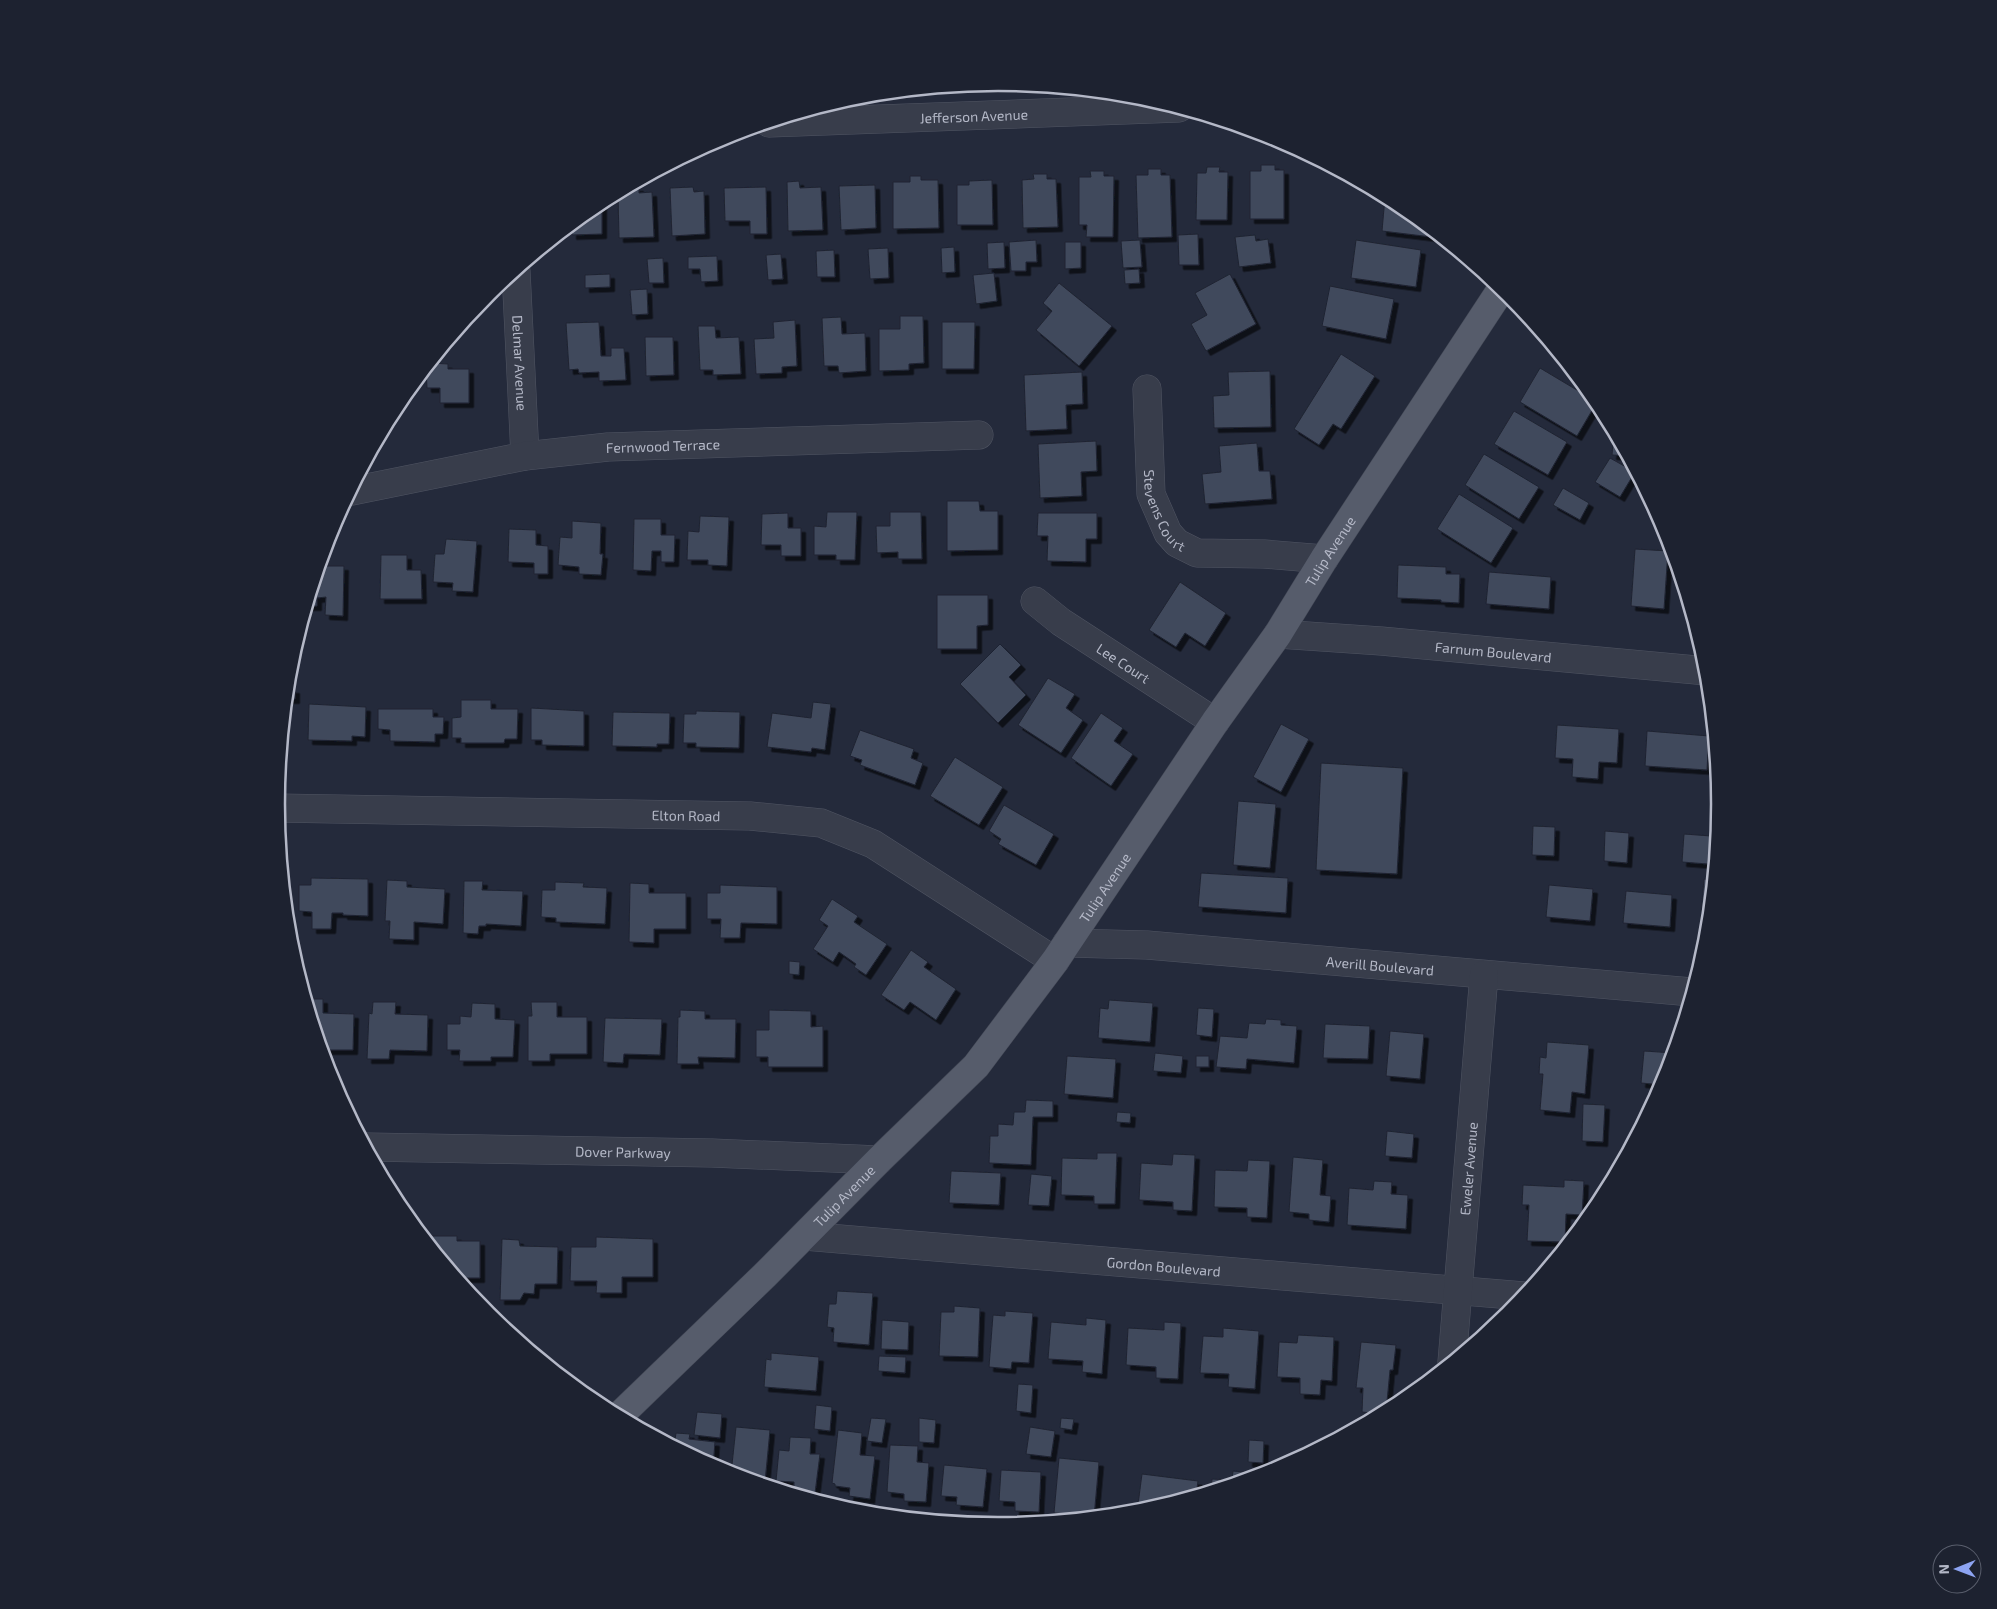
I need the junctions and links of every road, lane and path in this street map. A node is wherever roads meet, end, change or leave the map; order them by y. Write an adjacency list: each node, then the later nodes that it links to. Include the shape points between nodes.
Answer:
1 (1134, 104): 2 (street, Jefferson Avenue)
2 (794, 122)
3 (516, 279): 7 (street, Delmar Avenue)
4 (1498, 295): 9 (main road, Tulip Avenue)
5 (1147, 389): 9 (street, Stevens Court, via 1151,494 1168,533 1177,543 1197,552)
6 (979, 435): 7 (street, Fernwood Terrace, via 608,448)
7 (525, 456): 8 (street, Fernwood Terrace)
8 (359, 490)
9 (1324, 559): 11 (main road, Tulip Avenue)
10 (1035, 600): 13 (street, Lee Court, via 1061,622)
11 (1278, 634): 12 (street, Farnum Boulevard); 13 (main road, Tulip Avenue)
12 (1699, 670)
13 (1214, 722): 15 (main road, Tulip Avenue)
14 (285, 808): 15 (street, Elton Road, via 750,816 821,823 873,844)
15 (1061, 952): 16 (street, Averill Boulevard, via 1147,945); 19 (main road, Tulip Avenue, via 976,1066)
16 (1484, 975): 17 (street, Averill Boulevard); 21 (street, Eweler Avenue)
17 (1686, 992)
18 (374, 1147): 19 (street, Dover Parkway, via 712,1153)
19 (879, 1160): 20 (main road, Tulip Avenue)
20 (804, 1236): 21 (street, Gordon Boulevard); 24 (main road, Tulip Avenue)
21 (1458, 1291): 22 (street, Gordon Boulevard); 23 (street, Eweler Avenue)
22 (1516, 1295)
23 (1453, 1354)
24 (623, 1411)

